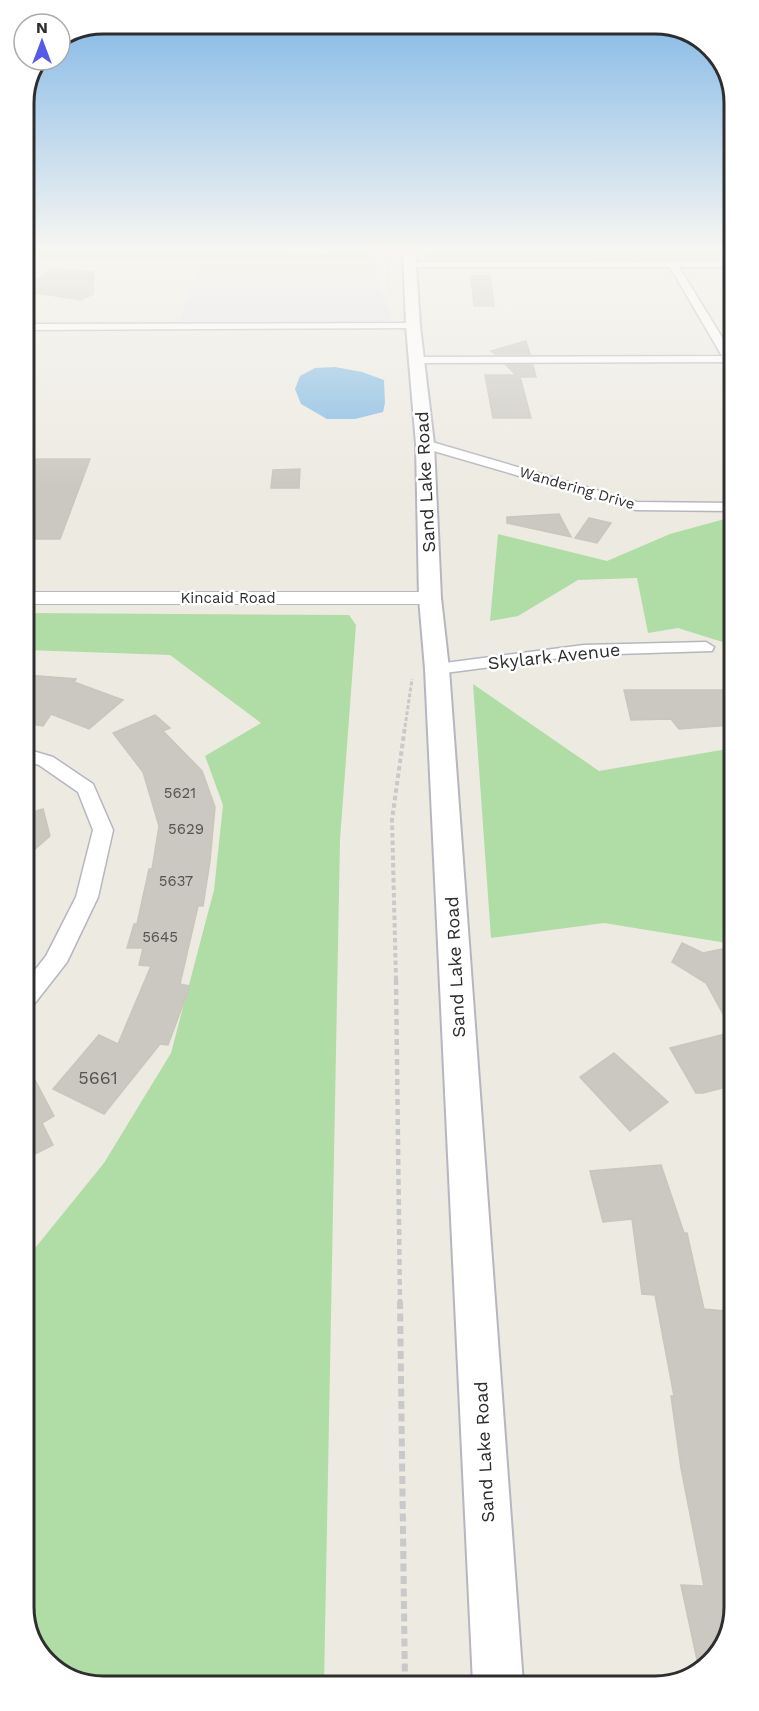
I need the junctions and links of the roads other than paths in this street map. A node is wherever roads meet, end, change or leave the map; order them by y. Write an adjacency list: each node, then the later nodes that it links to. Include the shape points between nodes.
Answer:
1 (413, 330): 5 (main road, Sand Lake Road)
2 (713, 330): 3 (street)
3 (724, 348)
4 (724, 359): 5 (street)
5 (417, 360): 6 (main road, Sand Lake Road)
6 (425, 444): 7 (street, Wandering Drive, via 636,506); 9 (main road, Sand Lake Road)
7 (724, 507)
8 (35, 598): 9 (street, Kincaid Road)
9 (430, 598): 11 (main road, Sand Lake Road)
10 (706, 647): 11 (street, Skylark Avenue, via 584,650)
11 (425, 669): 14 (main road, Sand Lake Road)
12 (35, 758): 13 (street, via 87,789 103,830 87,897 55,962)
13 (34, 987)
14 (497, 1676)

